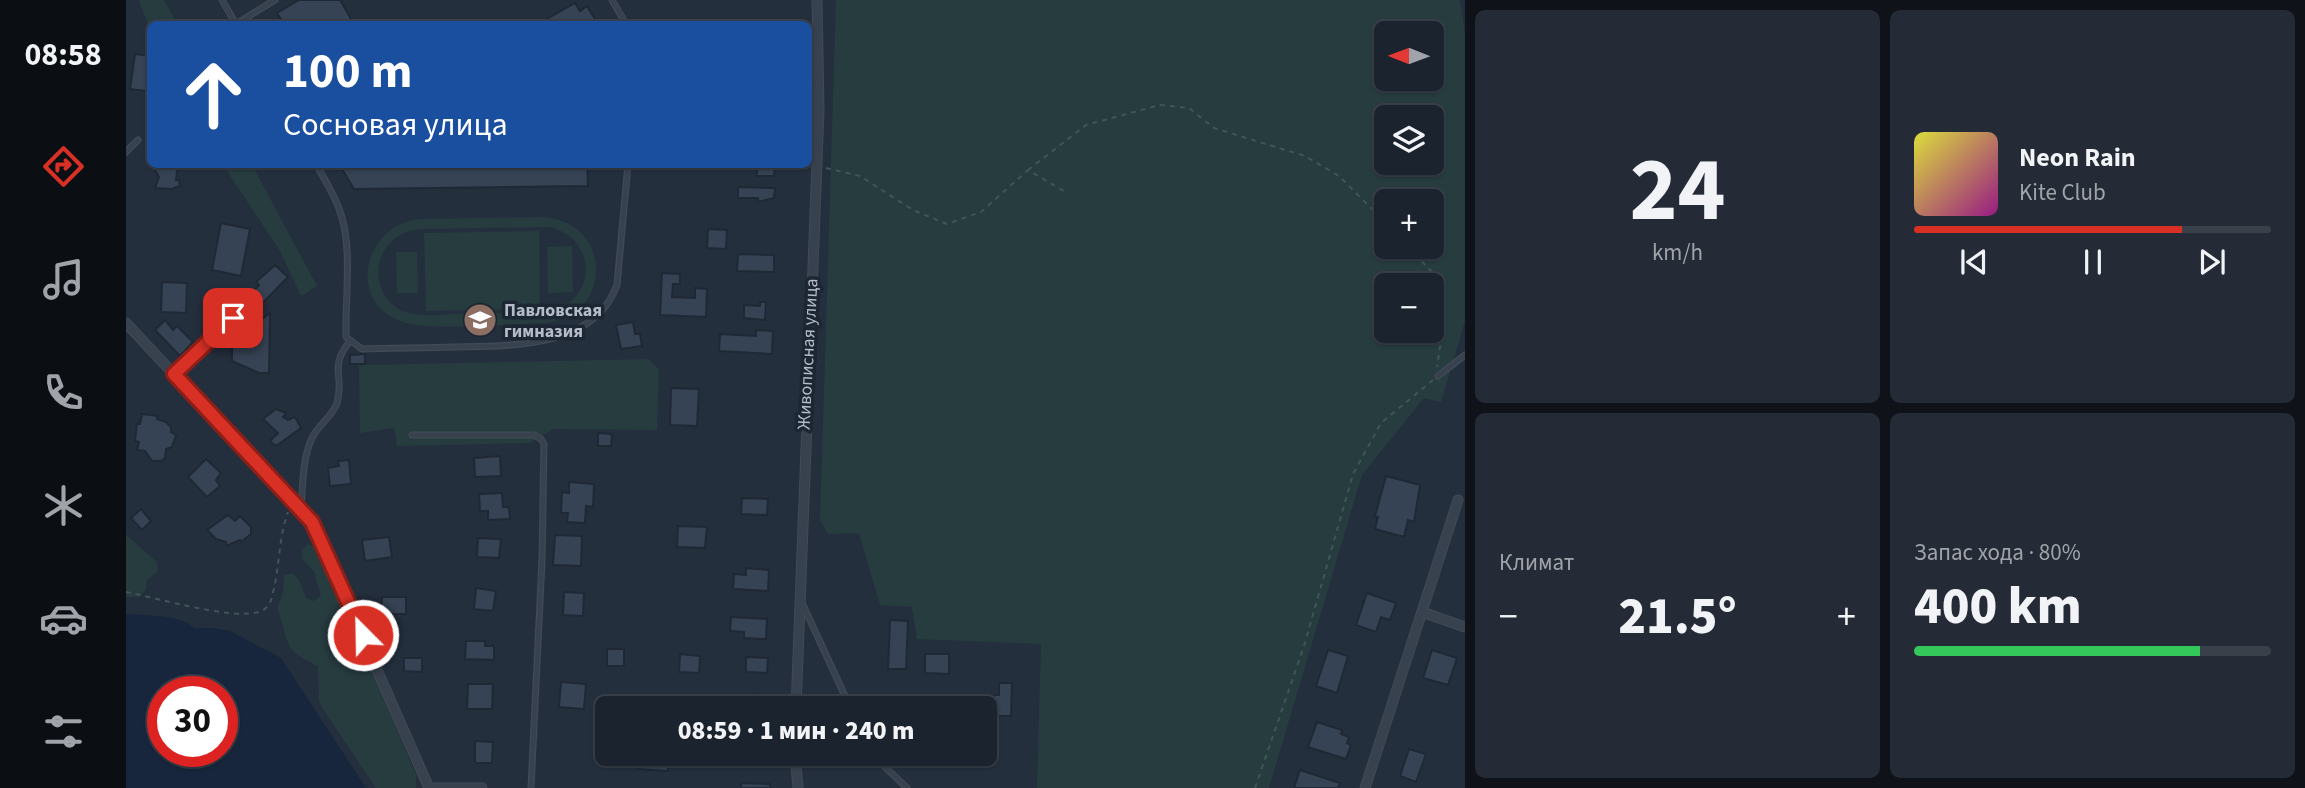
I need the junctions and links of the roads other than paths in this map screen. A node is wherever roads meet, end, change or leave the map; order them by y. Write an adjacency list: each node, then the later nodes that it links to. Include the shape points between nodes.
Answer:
1 (222, 0): 5 (lane)
2 (275, 0): 6 (lane)
3 (612, 0): 7 (lane)
4 (817, 0): 21 (street, Живописная улица, via 817,166 800,555)
5 (234, 21)
6 (241, 21)
7 (624, 21)
8 (138, 140): 9 (lane)
9 (126, 152)
10 (318, 168): 14 (lane, via 345,227)
11 (628, 168): 14 (lane, via 620,272 613,298 592,321 560,336 512,346 362,349)
12 (233, 318): 16 (lane)
13 (126, 323): 16 (street)
14 (349, 341): 20 (lane, via 338,355 338,401 318,427 307,452)
15 (1465, 355): 17 (lane)
16 (174, 374): 20 (street)
17 (1438, 376)
18 (412, 435): 30 (lane, via 534,435 544,444)
19 (1458, 500): 22 (street)
20 (297, 505): 28 (street, via 312,522 336,572)
21 (802, 602): 24 (street, Живописная улица); 25 (lane)
22 (1422, 612): 23 (street); 33 (street)
23 (1465, 627)
24 (797, 696)
25 (846, 696)
26 (796, 766): 31 (street)
27 (885, 766): 32 (lane)
28 (431, 788): 29 (street)
29 (482, 788)
30 (531, 788)
31 (798, 788)
32 (907, 788)
33 (1365, 788)

